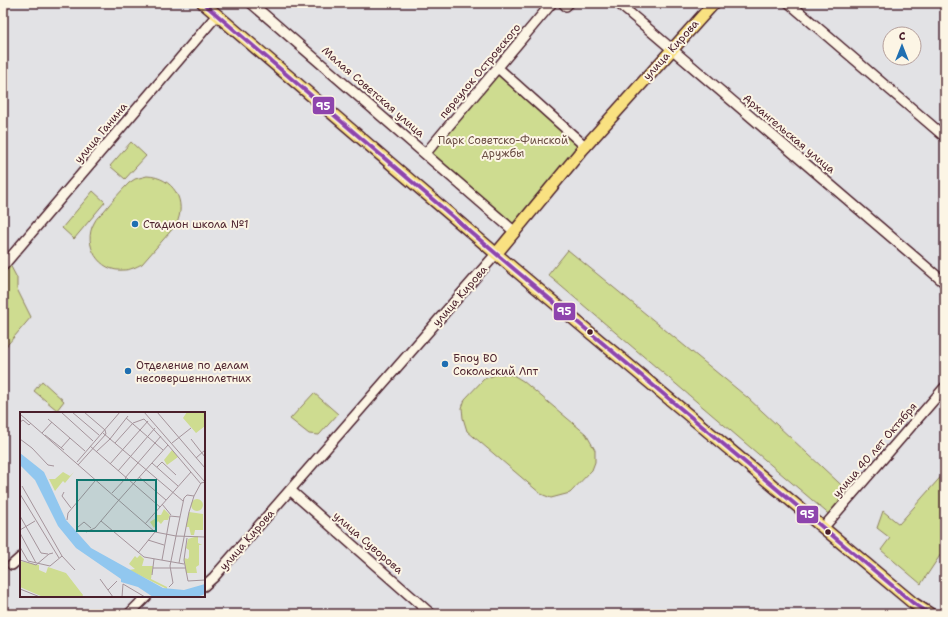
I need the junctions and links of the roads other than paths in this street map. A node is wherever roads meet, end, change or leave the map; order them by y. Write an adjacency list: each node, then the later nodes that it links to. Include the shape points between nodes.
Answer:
1 (203, 3): 9 (main road)
2 (251, 3): 14 (street, Малая Советская улица)
3 (552, 3): 11 (street, переулок Островского)
4 (563, 3): 5 (street, via 566,6)
5 (569, 3)
6 (618, 3): 10 (street, Архангельская улица)
7 (714, 3): 10 (main road, улица Кирова)
8 (788, 3): 12 (street)
9 (217, 15): 16 (main road); 17 (street, улица Ганина)
10 (671, 50): 13 (main road, улица Кирова); 18 (street, Архангельская улица)
11 (498, 68): 13 (street); 14 (street, переулок Островского)
12 (945, 137)
13 (586, 147): 15 (main road, улица Кирова)
14 (425, 154): 15 (street, Малая Советская улица)
15 (515, 232): 16 (main road, улица Кирова)
16 (496, 254): 20 (street, улица Кирова); 21 (main road)
17 (3, 266)
18 (945, 283)
19 (945, 387): 21 (street, улица 40 лет Октября)
20 (290, 490): 24 (street, улица Кирова); 27 (street, улица Суворова)
21 (823, 528): 28 (main road, via 913,603)
22 (20, 558): 23 (street)
23 (12, 565)
24 (205, 585)
25 (146, 597): 26 (street)
26 (129, 614)
27 (431, 614)
28 (930, 614)

